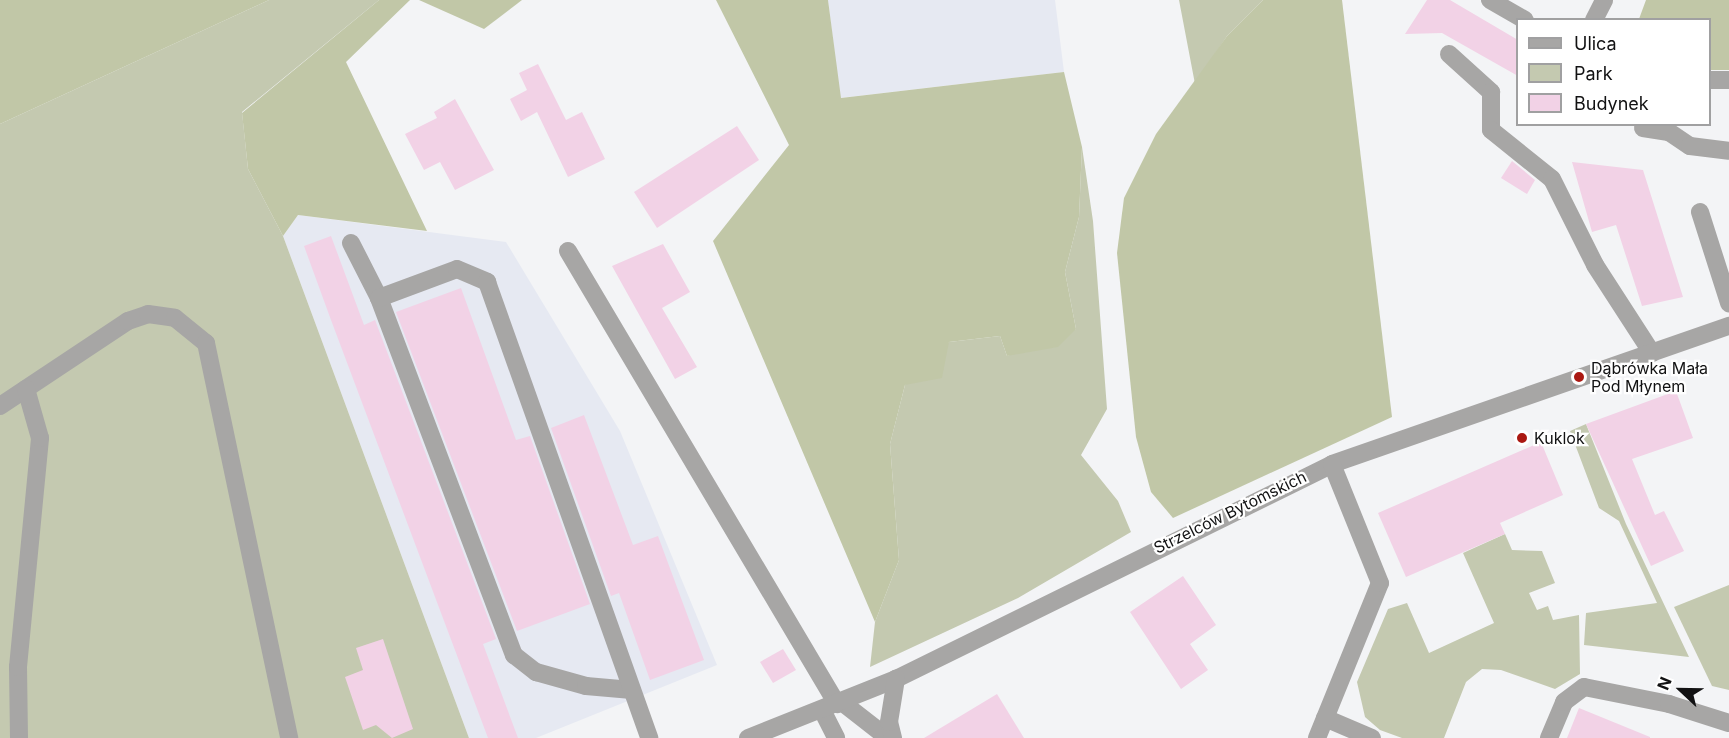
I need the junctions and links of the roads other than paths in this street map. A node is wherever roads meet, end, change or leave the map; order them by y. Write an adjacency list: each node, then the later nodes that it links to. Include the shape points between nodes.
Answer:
1 (1490, 0): 3 (street)
2 (1604, 0): 4 (street)
3 (1522, 18)
4 (1595, 18)
5 (1449, 54): 16 (street, via 1491,92 1491,130 1552,179 1595,265)
6 (1711, 80): 7 (street)
7 (1729, 80)
8 (1643, 128): 9 (street, via 1669,132 1689,146)
9 (1729, 151)
10 (1700, 212): 14 (street)
11 (351, 243): 13 (street)
12 (568, 251): 22 (street)
13 (379, 298): 21 (street, via 514,655 546,675 586,686); 21 (street, via 457,269 487,282)
14 (1729, 303)
15 (1729, 326): 16 (street, Strzelców Bytomskich)
16 (1652, 352): 19 (street, Strzelców Bytomskich)
17 (26, 389): 18 (street); 25 (street, via 40,438 18,667); 26 (street, via 128,321 148,314 175,318 206,343)
18 (0, 406)
19 (1332, 464): 20 (street, Strzelców Bytomskich); 23 (street, via 1380,583)
20 (896, 679): 22 (street, Strzelców Bytomskich); 31 (street, via 889,722)
21 (632, 690): 27 (street)
22 (834, 706): 28 (street, Strzelców Bytomskich); 29 (street); 30 (street)
23 (1325, 718): 32 (street); 33 (street)
24 (1729, 723): 34 (street, via 1669,704 1584,687 1564,702)
25 (19, 738)
26 (289, 738)
27 (649, 738)
28 (748, 738)
29 (836, 738)
30 (888, 738)
31 (893, 738)
32 (1317, 738)
33 (1372, 738)
34 (1549, 738)

